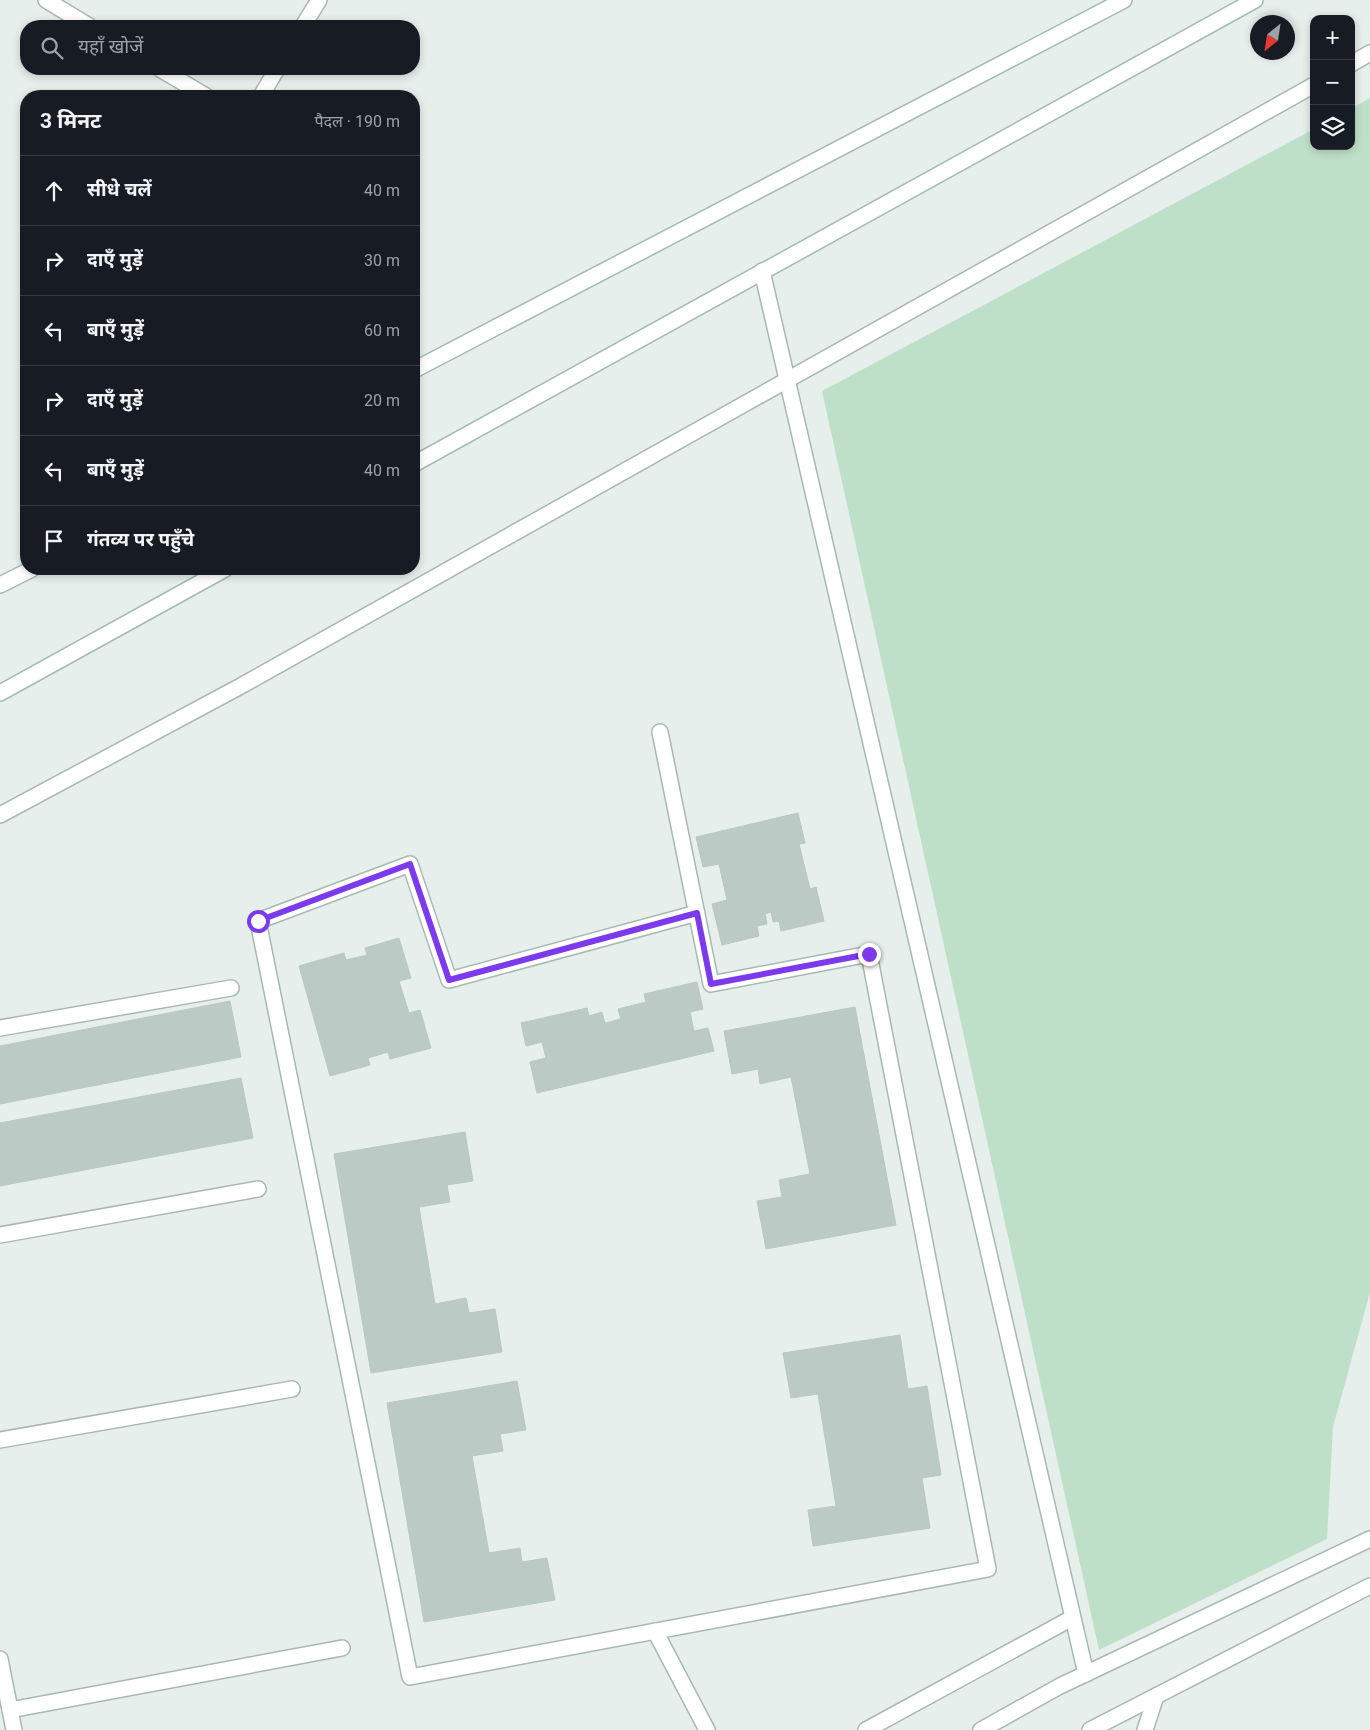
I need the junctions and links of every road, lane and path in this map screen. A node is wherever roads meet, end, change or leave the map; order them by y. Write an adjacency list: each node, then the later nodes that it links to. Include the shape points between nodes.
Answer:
1 (46, 0): 5 (street)
2 (319, 0): 6 (street)
3 (1124, 0): 15 (street)
4 (1254, 0): 14 (street)
5 (79, 20)
6 (307, 20)
7 (1370, 53): 8 (street)
8 (1355, 62)
9 (170, 75): 12 (street)
10 (274, 75): 13 (street)
11 (1310, 87): 16 (street)
12 (196, 90)
13 (265, 90)
14 (762, 271): 16 (street); 17 (street)
15 (420, 367)
16 (788, 381): 23 (street, via 238,687); 33 (street)
17 (420, 461)
18 (21, 575): 20 (street)
19 (214, 575): 21 (street)
20 (0, 586)
21 (0, 694)
22 (660, 732): 24 (street)
23 (0, 815)
24 (697, 913): 34 (street, via 711,984 869,954 988,1569); 34 (street, via 449,980 410,864 258,921 410,1677)
25 (231, 988): 26 (street)
26 (0, 1028)
27 (258, 1189): 28 (street)
28 (0, 1235)
29 (292, 1389): 30 (street)
30 (0, 1440)
31 (1370, 1539): 37 (street)
32 (1370, 1586): 38 (street)
33 (1072, 1618): 37 (street); 42 (street)
34 (655, 1630): 41 (street)
35 (342, 1648): 39 (street)
36 (0, 1659): 39 (street)
37 (1086, 1674): 43 (street)
38 (1156, 1696): 44 (street); 45 (street)
39 (10, 1710): 40 (street)
40 (14, 1730)
41 (707, 1730)
42 (866, 1730)
43 (981, 1730)
44 (1090, 1730)
45 (1145, 1730)

